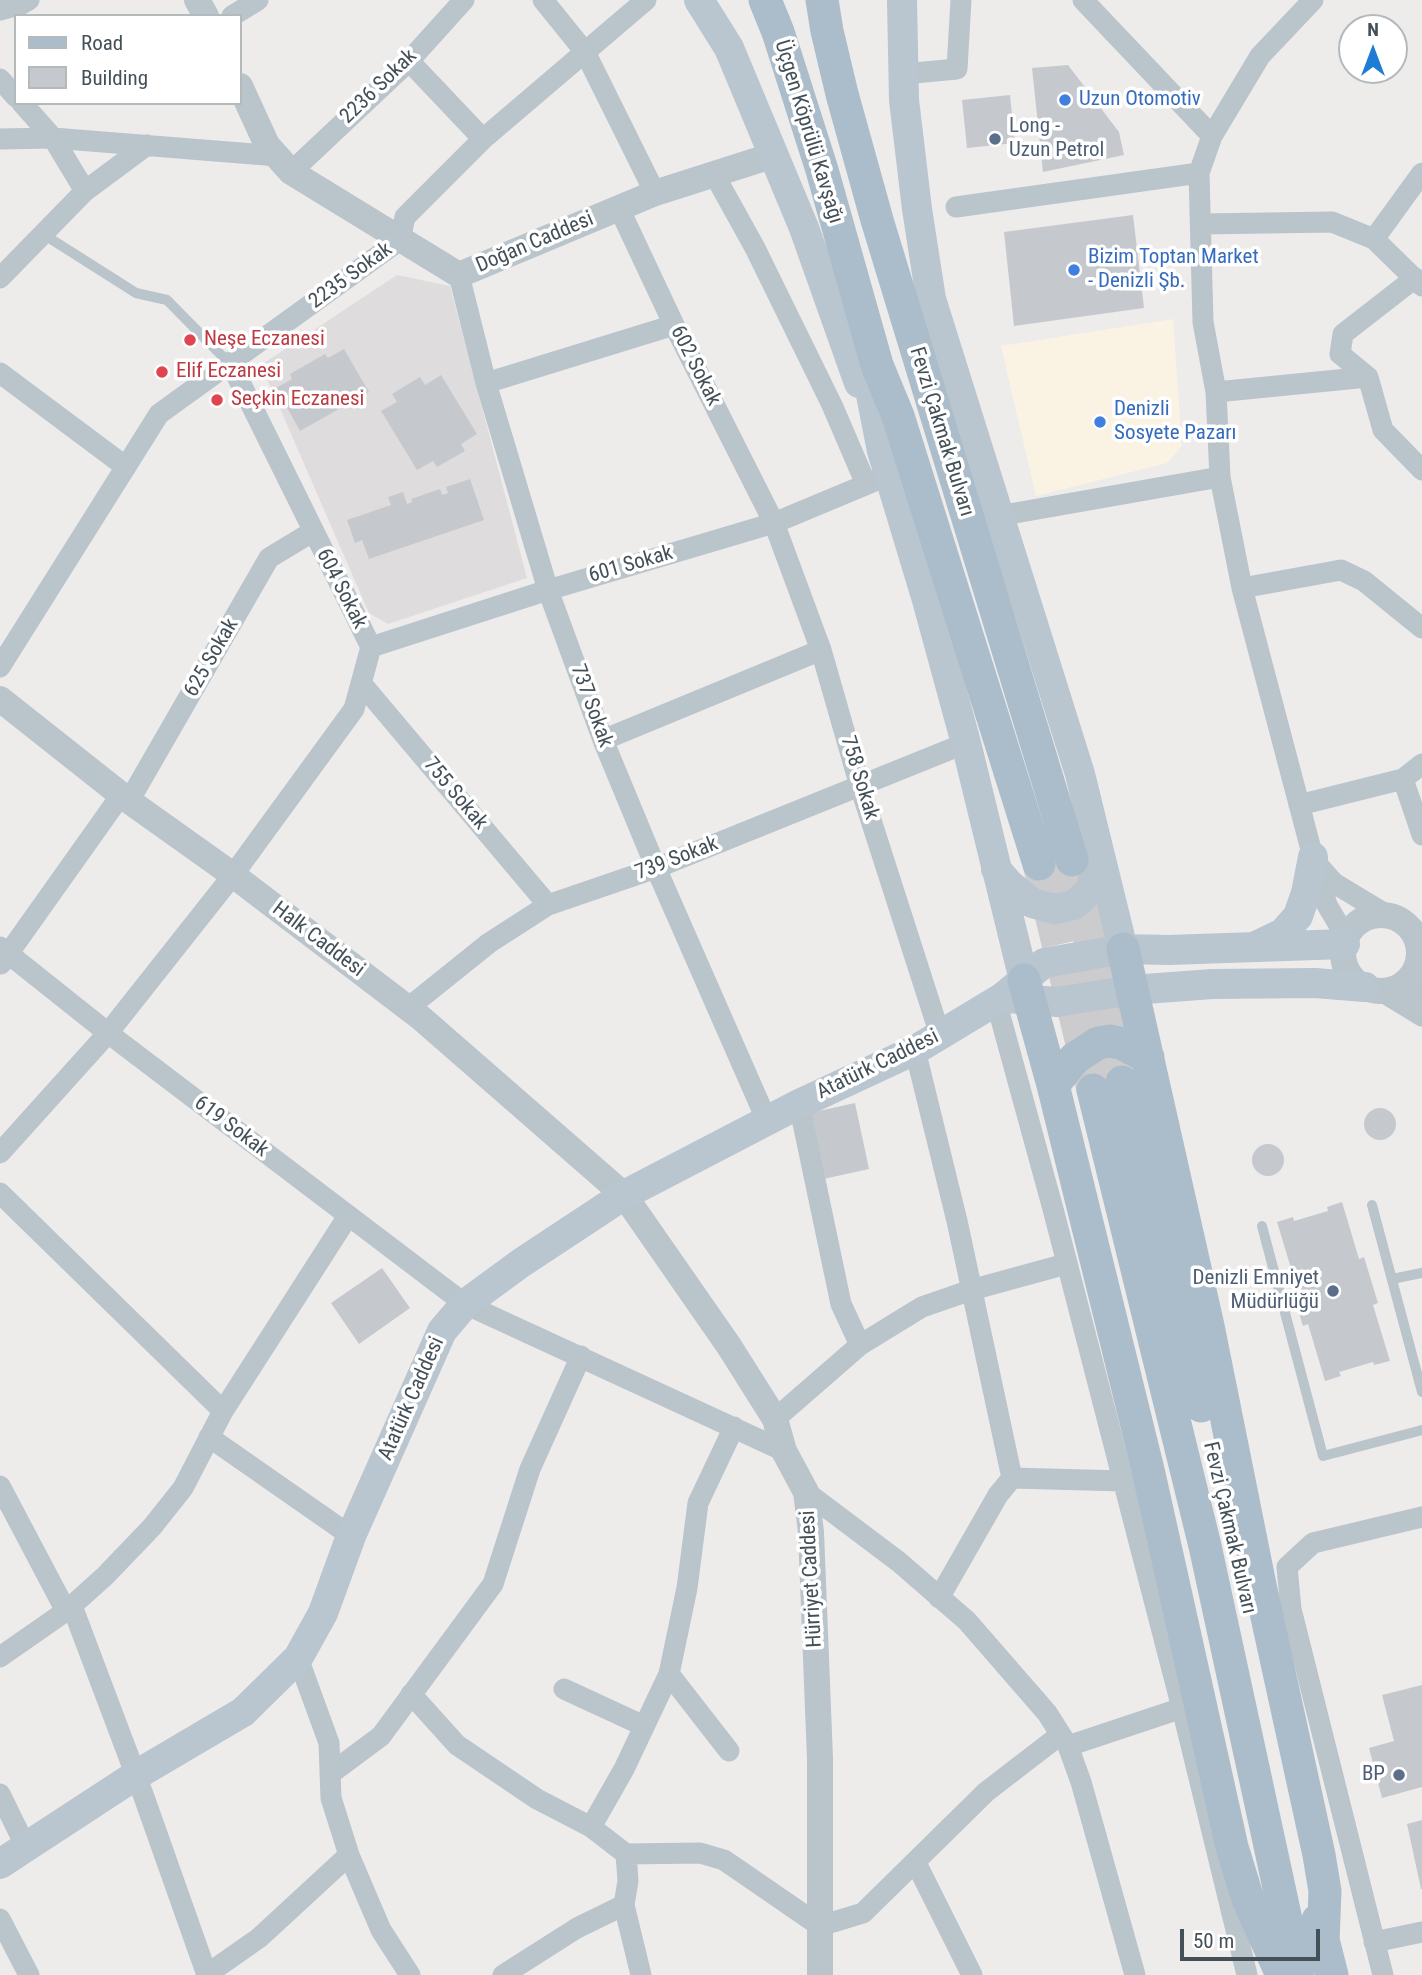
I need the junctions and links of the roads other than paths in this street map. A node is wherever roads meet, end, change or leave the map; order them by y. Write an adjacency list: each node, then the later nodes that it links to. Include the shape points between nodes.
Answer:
1 (29, 0): 14 (street)
2 (258, 0): 15 (street)
3 (464, 0): 17 (street, 2236 Sokak)
4 (543, 0): 16 (street)
5 (646, 0): 16 (street, 2235 Sokak)
6 (699, 0): 28 (main road, via 729,48)
7 (765, 0): 42 (main road, Üçgen Köprülü Kavşağı)
8 (785, 0): 54 (main road, via 874,307)
9 (824, 0): 35 (main road); 49 (main road, Fevzi Çakmak Bulvarı, via 842,94)
10 (902, 0): 18 (main road)
11 (961, 0): 18 (street, via 957,69)
12 (1083, 0): 23 (street)
13 (1313, 0): 23 (street, via 1260,56)
14 (2, 7)
15 (235, 14)
16 (584, 52): 26 (street, 2235 Sokak); 34 (street)
17 (409, 61): 26 (street); 29 (street, 2236 Sokak)
18 (903, 74): 46 (main road, via 916,209)
19 (0, 79): 21 (street)
20 (242, 90): 29 (street, Doğan Caddesi, via 267,145)
21 (14, 95)
22 (24, 105): 24 (street)
23 (1212, 136): 30 (street)
24 (52, 138): 25 (street); 27 (street); 33 (street)
25 (0, 139)
26 (483, 139): 41 (street, 2235 Sokak, via 405,217)
27 (147, 145): 29 (street); 33 (street)
28 (774, 155): 32 (street, Doğan Caddesi); 56 (main road, via 804,228)
29 (284, 164): 41 (street, Doğan Caddesi)
30 (1199, 173): 36 (street); 38 (street)
31 (1422, 173): 40 (street)
32 (714, 174): 34 (street, Doğan Caddesi); 56 (street, via 832,405)
33 (85, 191): 39 (street)
34 (655, 194): 37 (street, Doğan Caddesi)
35 (895, 205): 46 (main road); 49 (main road, via 906,292)
36 (956, 207)
37 (619, 208): 43 (street, Doğan Caddesi); 47 (street, 602 Sokak)
38 (1201, 224): 40 (street, via 1332,222); 53 (street, via 1203,322)
39 (43, 234): 44 (street); 48 (lane, via 136,293 167,300)
40 (1374, 239): 45 (street)
41 (400, 240): 43 (street, Doğan Caddesi); 48 (street, 2235 Sokak)
42 (848, 264): 54 (main road, Fevzi Çakmak Bulvarı, via 877,365); 56 (main road)
43 (459, 275): 52 (street, 737 Sokak)
44 (0, 278)
45 (1418, 282): 51 (street, via 1343,334 1340,354)
46 (931, 299): 59 (main road)
47 (674, 325): 52 (street); 60 (street, 602 Sokak)
48 (230, 364): 55 (street, 2235 Sokak, via 159,414); 61 (street, 604 Sokak)
49 (923, 371): 78 (main road, Fevzi Çakmak Bulvarı)
50 (0, 373): 55 (street)
51 (1368, 377): 53 (street); 57 (street, via 1383,430)
52 (486, 383): 63 (street, 737 Sokak)
53 (1216, 393): 58 (street)
54 (898, 416): 80 (main road, Fevzi Çakmak Bulvarı)
55 (125, 467): 67 (street, 2235 Sokak)
56 (879, 470): 60 (street, 601 Sokak); 71 (main road, via 927,600)
57 (1422, 470)
58 (1220, 477): 59 (street); 62 (street)
59 (998, 516): 78 (main road, via 1080,774)
60 (774, 523): 63 (street, 601 Sokak); 66 (street, 758 Sokak)
61 (312, 532): 65 (street, 604 Sokak); 75 (street, 625 Sokak, via 269,558)
62 (1242, 588): 64 (street, via 1341,570 1364,581); 76 (street)
63 (548, 590): 65 (street, 601 Sokak); 70 (street, 737 Sokak)
64 (1422, 628)
65 (371, 647): 68 (street, 604 Sokak)
66 (821, 650): 70 (street); 74 (street, 758 Sokak)
67 (0, 667)
68 (362, 683): 83 (street, 604 Sokak, via 354,709); 84 (street, 755 Sokak)
69 (0, 699): 75 (street, Halk Caddesi)
70 (603, 740): 81 (street, 737 Sokak)
71 (966, 743): 74 (street, 739 Sokak); 82 (main road)
72 (1422, 764): 73 (street)
73 (1403, 779): 76 (street); 77 (street)
74 (860, 786): 81 (street, 739 Sokak); 98 (street, 758 Sokak)
75 (125, 798): 83 (street, Halk Caddesi); 89 (street, 625 Sokak)
76 (1299, 805): 79 (street)
77 (1422, 835)
78 (1085, 852): 82 (main road, via 1097,868 1091,890 1066,907 1032,903); 88 (main road)
79 (1313, 857): 85 (street, via 1334,883); 86 (street, via 1327,905); 87 (main road, via 1297,916 1283,933)
80 (1039, 864)
81 (656, 869): 84 (street, 739 Sokak); 102 (street, 737 Sokak)
82 (995, 869): 93 (main road)
83 (233, 875): 94 (street, Halk Caddesi); 97 (street, 604 Sokak)
84 (548, 905): 94 (street, 739 Sokak, via 489,943)
85 (1402, 917): 86 (street, via 1374,915 1362,920); 90 (street, via 1420,949)
86 (1345, 940): 87 (main road, Atatürk Caddesi); 91 (street, via 1348,971)
87 (1252, 948): 88 (main road, Atatürk Caddesi)
88 (1123, 949): 92 (main road); 93 (main road, Atatürk Caddesi, via 1044,963)
89 (3, 956): 97 (street, 619 Sokak)
90 (1418, 965): 91 (street, via 1405,983 1394,989); 95 (street)
91 (1373, 989): 92 (main road, via 1315,983); 96 (street)
92 (1132, 990): 93 (main road, via 1057,1002); 99 (main road)
93 (1014, 994): 98 (main road, Atatürk Caddesi); 100 (main road); 109 (street)
94 (408, 1008): 105 (street, Halk Caddesi)
95 (1422, 1008)
96 (1422, 1016)
97 (108, 1033): 103 (street, 604 Sokak); 107 (street, 619 Sokak)
98 (928, 1042): 101 (main road, Atatürk Caddesi); 112 (street, 758 Sokak)
99 (1148, 1057): 100 (main road, via 1123,1044 1098,1043 1075,1058); 129 (main road)
100 (1053, 1085): 167 (main road, via 1152,1487 1232,1847 1248,1899)
101 (799, 1104): 102 (main road, Atatürk Caddesi); 114 (street, via 842,1304)
102 (768, 1121): 105 (main road, Atatürk Caddesi)
103 (0, 1153)
104 (0, 1193): 117 (street)
105 (624, 1195): 113 (main road, Atatürk Caddesi); 118 (street, Hürriyet Caddesi)
106 (1372, 1205): 111 (lane)
107 (348, 1216): 113 (street, 619 Sokak); 117 (street)
108 (1262, 1226): 120 (lane, via 1322,1456)
109 (1066, 1264): 112 (street); 124 (street)
110 (1422, 1273): 111 (lane)
111 (1392, 1279): 116 (lane)
112 (971, 1290): 114 (street, via 922,1307); 123 (street, 758 Sokak)
113 (465, 1304): 115 (street, 619 Sokak); 128 (main road, Atatürk Caddesi, via 442,1331)
114 (860, 1345): 118 (street)
115 (581, 1356): 119 (street, 619 Sokak); 136 (street, via 530,1469 494,1584)
116 (1422, 1392)
117 (223, 1410): 121 (street)
118 (775, 1419): 122 (street, Hürriyet Caddesi)
119 (734, 1427): 122 (street, 619 Sokak); 134 (street, via 698,1503)
120 (1422, 1430)
121 (209, 1437): 128 (street); 131 (street, via 183,1488 152,1527)
122 (784, 1451): 126 (street, Hürriyet Caddesi)
123 (1012, 1478): 124 (street); 130 (street)
124 (1123, 1481): 138 (street)
125 (0, 1486): 131 (street)
126 (806, 1492): 130 (street); 154 (street, Hürriyet Caddesi, via 820,1759)
127 (1422, 1517): 137 (street, via 1313,1542 1287,1567 1291,1609)
128 (351, 1536): 133 (main road, Atatürk Caddesi, via 323,1613)
129 (1260, 1585): 137 (street, via 1274,1602); 156 (main road, via 1323,1879)
130 (939, 1598): 140 (street, via 967,1621 1047,1713)
131 (69, 1609): 132 (street); 142 (street)
132 (0, 1657)
133 (298, 1658): 142 (main road, Atatürk Caddesi, via 243,1712); 143 (street, via 329,1743)
134 (669, 1674): 139 (street); 141 (street)
135 (564, 1689): 139 (street)
136 (411, 1694): 143 (street, via 381,1736); 145 (street, via 457,1745 537,1799)
137 (1313, 1694): 146 (street)
138 (1182, 1708): 140 (street); 166 (street)
139 (644, 1726): 145 (street)
140 (1064, 1741): 150 (street, via 986,1792); 165 (street, via 1081,1782)
141 (729, 1751)
142 (136, 1774): 147 (main road, Atatürk Caddesi); 159 (street)
143 (330, 1774): 149 (street, via 331,1798)
144 (0, 1794): 147 (street)
145 (592, 1827): 148 (street)
146 (1350, 1843): 156 (street); 157 (street)
147 (26, 1847): 151 (main road, Atatürk Caddesi)
148 (626, 1854): 152 (street); 154 (street, via 700,1853 724,1860)
149 (349, 1855): 159 (street, via 260,1938); 160 (street, via 381,1930)
150 (916, 1863): 154 (street, via 863,1913); 164 (street)
151 (0, 1864)
152 (624, 1905): 161 (street, via 577,1928); 162 (street)
153 (0, 1919): 158 (street)
154 (820, 1926): 163 (street, Hürriyet Caddesi)
155 (1422, 1932): 157 (street)
156 (1323, 1942): 168 (main road, Fevzi Çakmak Bulvarı, via 1179,1309 1108,1086); 169 (main road, Fevzi Çakmak Bulvarı)
157 (1374, 1942): 170 (street)
158 (29, 1975)
159 (206, 1975)
160 (410, 1975)
161 (503, 1975)
162 (641, 1975)
163 (820, 1975)
164 (972, 1975)
165 (1135, 1975)
166 (1247, 1975)
167 (1282, 1975)
168 (1298, 1975)
169 (1332, 1975)
170 (1383, 1975)

